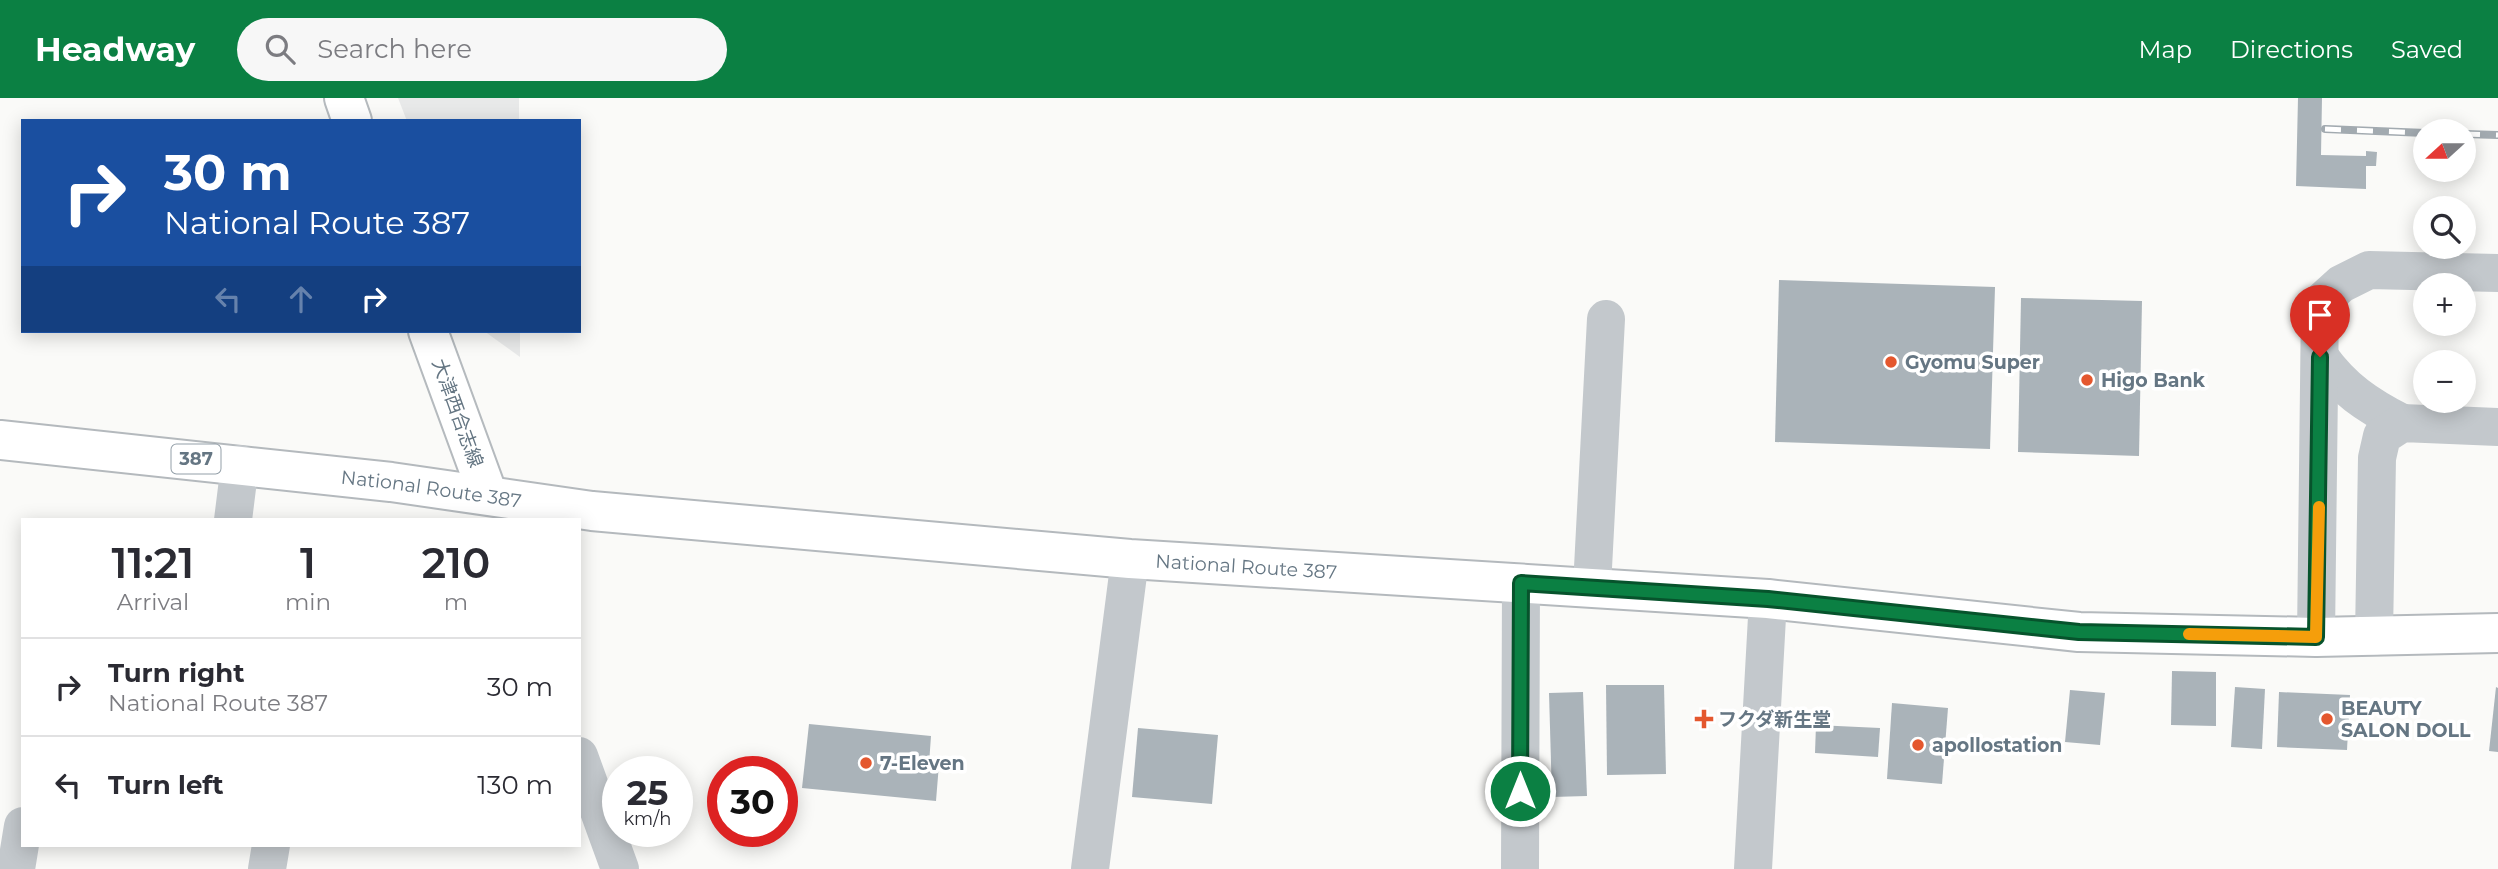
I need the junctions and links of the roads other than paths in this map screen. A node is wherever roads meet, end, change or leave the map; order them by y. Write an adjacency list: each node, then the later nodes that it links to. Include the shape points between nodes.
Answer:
1 (344, 98): 2 (main road)
2 (351, 119)
3 (2498, 273): 6 (street, via 2369,270 2320,303)
4 (1606, 319): 15 (street)
5 (429, 333): 11 (main road, 大津西合志線)
6 (2320, 357): 7 (street, via 2338,382 2362,402); 19 (street)
7 (2402, 423): 8 (street); 18 (street, via 2382,436 2377,458)
8 (2498, 427)
9 (0, 440): 10 (main road, National Route 387 / 387)
10 (240, 464): 11 (main road, National Route 387 / 387); 12 (street)
11 (492, 508): 13 (main road, National Route 387 / 387, via 592,511)
12 (233, 518)
13 (1130, 559): 14 (main road, National Route 387 / 387); 26 (street)
14 (1521, 583): 15 (main road, National Route 387 / 387); 27 (street)
15 (1592, 587): 16 (main road, National Route 387 / 387)
16 (1768, 599): 19 (main road, National Route 387 / 387, via 2079,632); 28 (street)
17 (2498, 634): 18 (main road, National Route 387 / 387)
18 (2374, 636): 19 (main road, National Route 387 / 387)
19 (2316, 637)
20 (581, 762): 25 (street)
21 (21, 838): 23 (street)
22 (271, 847): 24 (street)
23 (16, 869)
24 (267, 869)
25 (620, 869)
26 (1090, 869)
27 (1520, 869)
28 (1753, 869)

